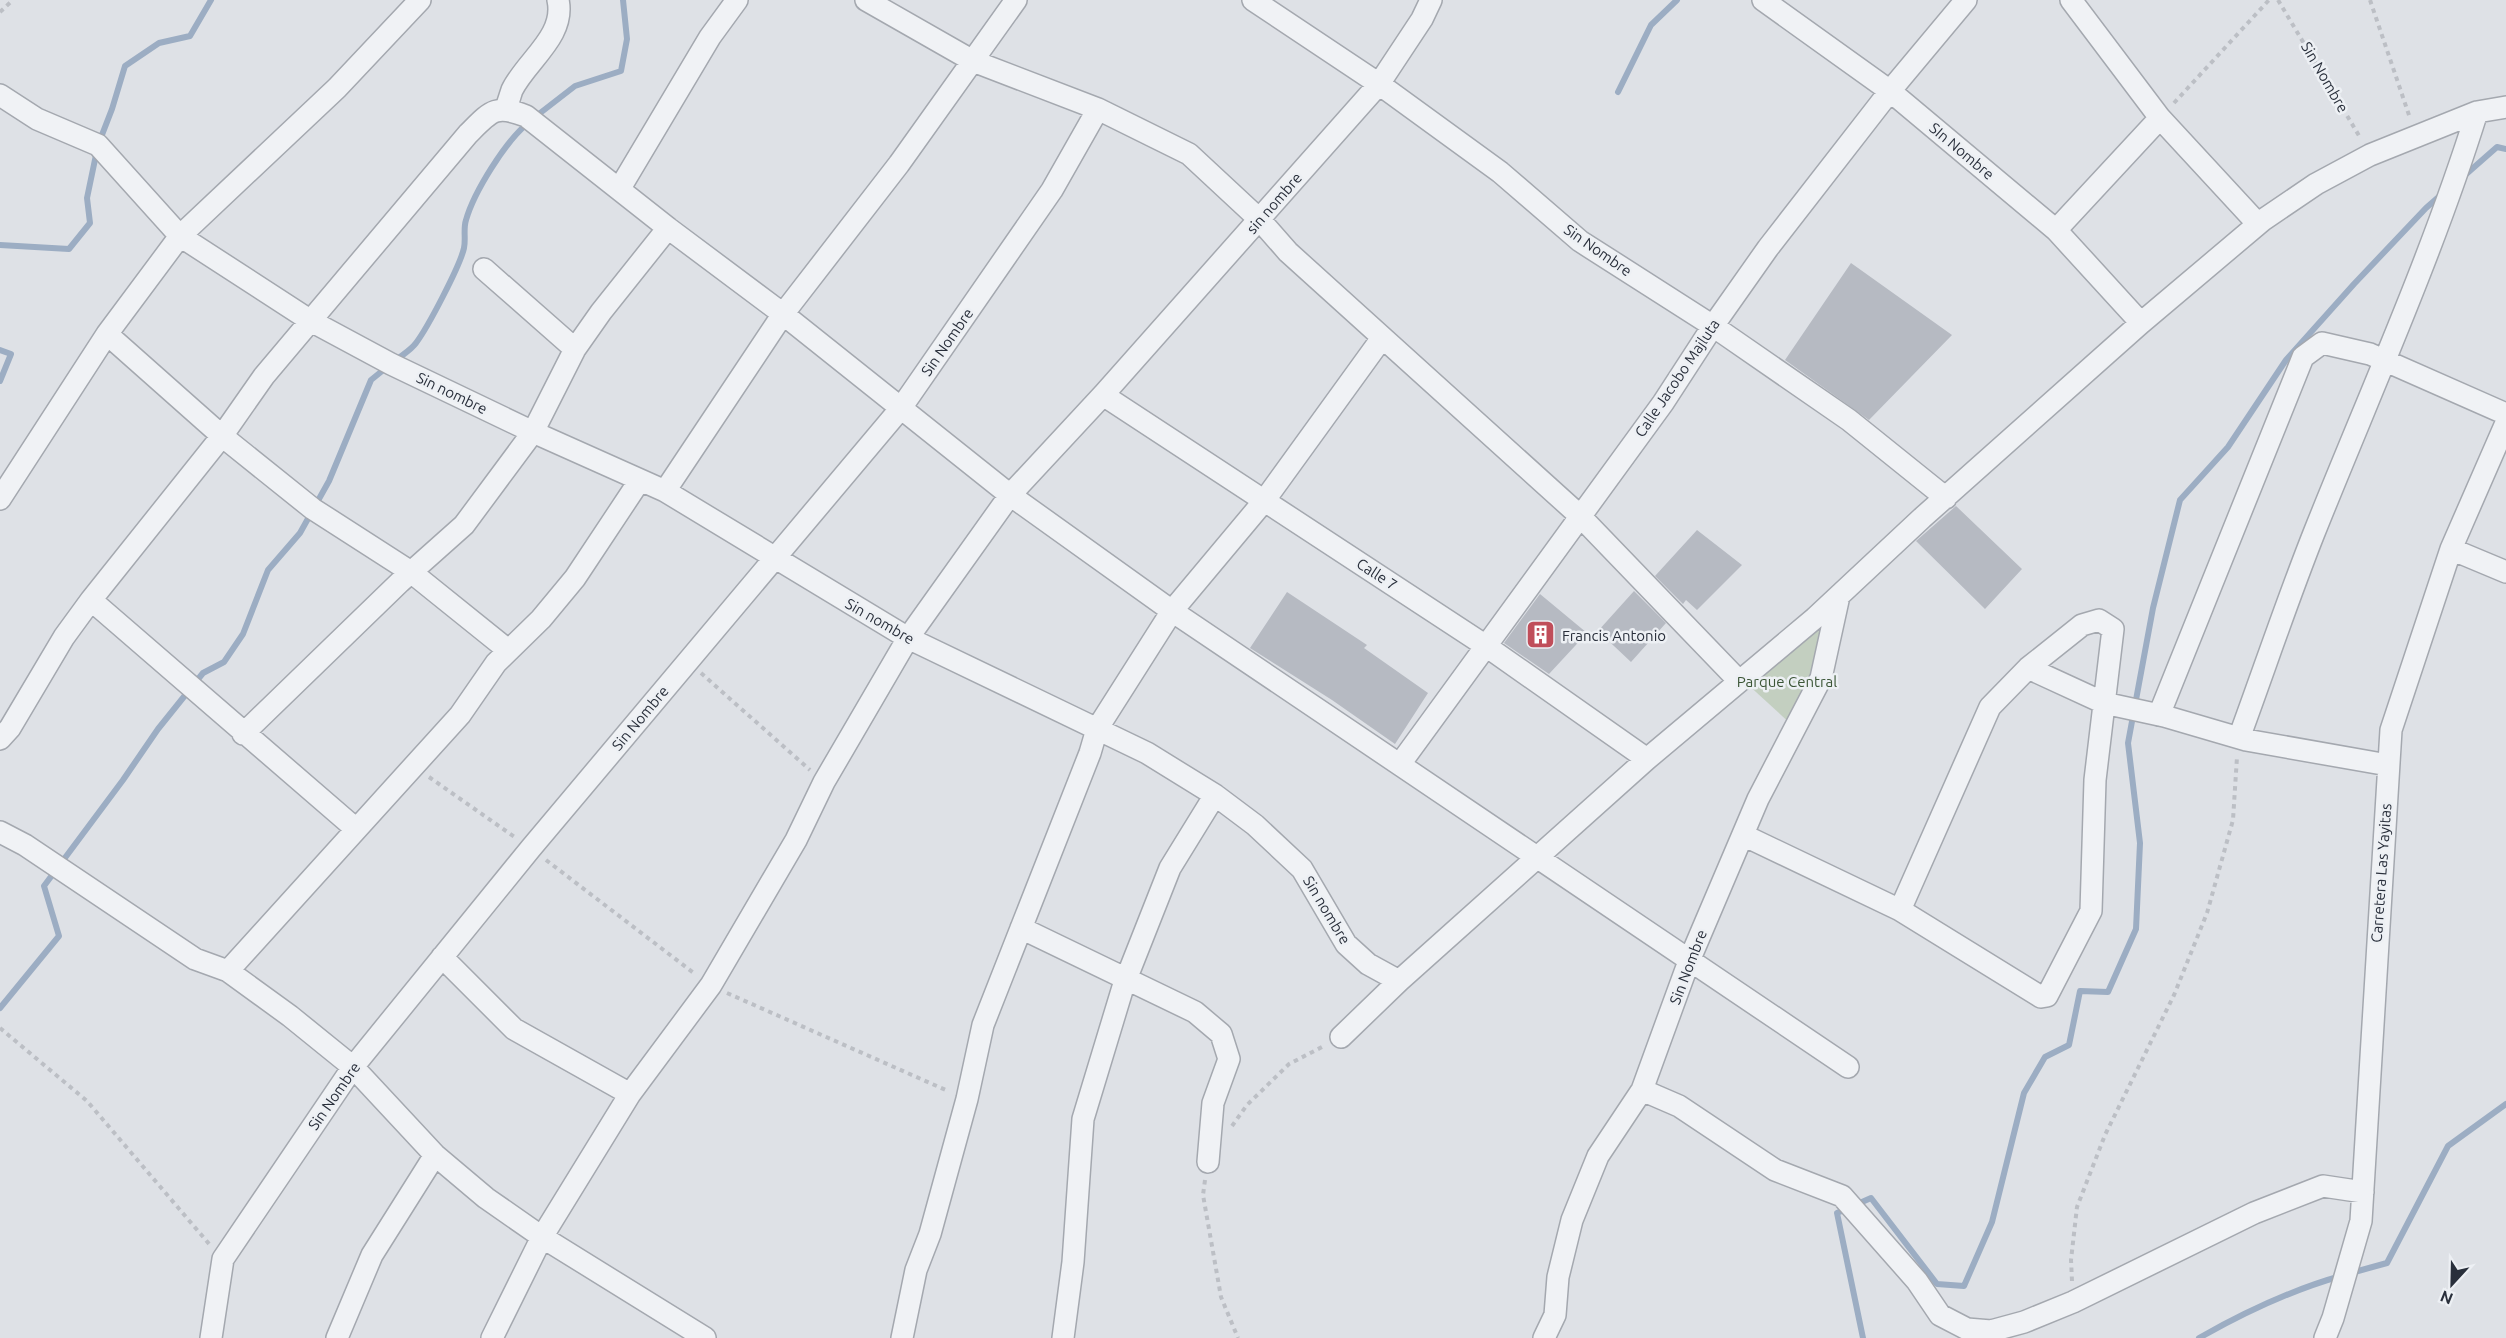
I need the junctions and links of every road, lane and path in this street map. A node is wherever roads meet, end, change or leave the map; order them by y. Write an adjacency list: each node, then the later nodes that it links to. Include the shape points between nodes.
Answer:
1 (13, 0): 15 (path)
2 (420, 0): 32 (street, via 338,88)
3 (558, 0): 21 (street, via 561,12 549,40 513,89)
4 (736, 0): 27 (street)
5 (866, 0): 16 (street, Sin Nombre)
6 (1016, 0): 16 (street)
7 (1253, 0): 17 (street, Sin Nombre)
8 (1431, 0): 17 (street, sin nombre)
9 (1764, 0): 18 (street, SIn Nombre)
10 (1966, 0): 18 (street, Calle Jacobo Majluta)
11 (2071, 0): 24 (street)
12 (2269, 0): 24 (path)
13 (2278, 0): 26 (path, Sin Nombre)
14 (2370, 0): 25 (path)
15 (0, 12)
16 (974, 61): 22 (street, Sin Nombre); 34 (street)
17 (1379, 84): 28 (street, sin nombre); 37 (street, Sin Nombre, via 1500,172 1580,241)
18 (1890, 91): 31 (street, SIn Nombre); 37 (street, Calle Jacobo Majluta)
19 (0, 96): 32 (street, Sin nombre, via 37,119 98,146)
20 (2506, 107): 23 (street)
21 (507, 108): 27 (street, via 526,117); 35 (street, via 488,114 468,134)
22 (1098, 109): 28 (street, Sin Nombre, via 1189,154); 43 (street, Sin Nombre, via 1052,190)
23 (2477, 112): 25 (street); 41 (street)
24 (2160, 118): 29 (street); 31 (street)
25 (2416, 136): 26 (street)
26 (2370, 155): 29 (street, via 2316,184)
27 (620, 188): 30 (street)
28 (1260, 220): 39 (street, Sin Nombre, via 1288,252); 42 (street, sin nombre)
29 (2258, 224): 36 (street)
30 (668, 228): 34 (street); 40 (street)
31 (2056, 230): 36 (street, SIn Nombre)
32 (180, 236): 35 (street, Sin nombre); 38 (street)
33 (484, 269): 40 (street)
34 (783, 314): 43 (street); 49 (street)
35 (311, 321): 46 (street, Sin nombre); 47 (street, via 264,376)
36 (2141, 323): 51 (street)
37 (1713, 326): 51 (street, Sin Nombre, via 1849,420); 54 (street, Calle Jacobo Majluta, via 1663,403)
38 (107, 334): 47 (street); 52 (street)
39 (1382, 338): 53 (street); 54 (street, Sin Nombre)
40 (575, 349): 46 (street)
41 (2386, 361): 44 (street); 69 (street, via 2322,343 2303,357); 72 (street, via 2314,534)
42 (1103, 395): 50 (street, sin nombre); 53 (street, Calle 7)
43 (901, 408): 50 (street); 56 (street, Sin Nombre)
44 (2506, 414)
45 (2506, 423): 55 (street, Carretera Las Yayitas)
46 (533, 432): 48 (street, Sin nombre); 57 (street, via 464,525)
47 (222, 436): 57 (street, via 313,509); 60 (street)
48 (640, 480): 49 (street, Sin nombre); 64 (street, via 575,578 541,619)
49 (665, 491): 56 (street, Sin nombre)
50 (1010, 495): 61 (street); 62 (street, sin nombre)
51 (1946, 498): 59 (street)
52 (0, 499)
53 (1264, 501): 61 (street); 63 (street, Calle 7)
54 (1579, 515): 63 (street, Calle Jacobo Majluta); 67 (street, Sin Nombre)
55 (2451, 549): 58 (street); 76 (street, Carretera Las Yayitas, via 2391,730)
56 (774, 558): 62 (street, Sin nombre); 65 (street, Sin Nombre)
57 (411, 572): 64 (street); 71 (street)
58 (2506, 572)
59 (1839, 596): 67 (street); 82 (street, Sin Nombre, via 1821,678)
60 (91, 600): 71 (street); 73 (street)
61 (1172, 611): 70 (street); 75 (street)
62 (908, 639): 70 (street, Sin nombre); 78 (street, sin nombre)
63 (1486, 646): 74 (street, Calle 7); 75 (street, Calle Jacobo Majluta)
64 (508, 650): 77 (street, via 460,715)
65 (688, 662): 78 (path); 83 (street, Sin Nombre)
66 (2028, 668): 68 (street); 68 (street, via 2082,625 2099,620 2113,629); 85 (street, via 1990,707)
67 (1739, 681): 74 (street)
68 (2104, 703): 69 (street); 85 (street, via 2095,780 2091,911 2047,996 2041,998)
69 (2159, 715): 72 (street)
70 (1097, 729): 79 (street, Sin nombre, via 1147,753); 86 (street)
71 (243, 734): 80 (street)
72 (2239, 738): 76 (street); 106 (path, via 2233,820 2207,913 2174,995 2105,1135 2077,1208 2071,1260)
73 (0, 740)
74 (1647, 759): 84 (street)
75 (1400, 764): 84 (street)
76 (2388, 765): 103 (street, Carretera Las Yayitas)
77 (414, 766): 80 (street); 83 (path)
78 (824, 782): 92 (street, sin nombre, via 796,840)
79 (1215, 795): 90 (street, via 1170,868); 91 (street, Sin nombre, via 1256,825 1302,869 1346,944 1368,964)
80 (356, 829): 89 (street)
81 (0, 832): 89 (street, via 195,959)
82 (1743, 835): 85 (street); 88 (street, Sin Nombre)
83 (531, 848): 87 (street, Sin Nombre); 92 (path)
84 (1537, 858): 88 (street); 91 (street)
85 (1900, 910)
86 (1021, 928): 90 (street); 99 (street, via 983,1024)
87 (442, 957): 95 (street, Sin Nombre); 98 (street, via 514,1029)
88 (1689, 961): 96 (street); 97 (street, Sin Nombre)
89 (228, 971): 95 (street)
90 (1127, 978): 102 (street, via 1195,1012 1221,1034 1229,1059 1213,1103); 112 (street, via 1083,1119)
91 (1399, 981): 94 (street)
92 (711, 986): 98 (street, sin nombre); 99 (path)
93 (0, 1028): 105 (path, via 87,1101)
94 (1341, 1037): 100 (path, via 1289,1064 1247,1105)
95 (353, 1067): 101 (street); 105 (street, Sin Nombre)
96 (1848, 1067)
97 (1642, 1090): 106 (street, via 1679,1106 1775,1170 1842,1196 1917,1281 1940,1315 1967,1329 1991,1331); 114 (street, Sin Nombre, via 1598,1156 1572,1220 1558,1277 1556,1315)
98 (630, 1095): 104 (street, sin nombre)
99 (967, 1100): 111 (street, via 930,1234 916,1270)
100 (1227, 1134)
101 (435, 1155): 104 (street, via 486,1198); 108 (street, via 372,1255)
102 (1208, 1162): 113 (path, via 1203,1195 1221,1297)
103 (2363, 1192): 106 (street, via 2323,1186 2254,1213); 115 (street, Carretera Las Yayitas, via 2361,1221)
104 (542, 1237): 109 (street, sin nombre); 110 (street)
105 (223, 1259): 107 (street, Sin Nombre)
106 (2073, 1302)
107 (211, 1338)
108 (337, 1338)
109 (492, 1338)
110 (705, 1338)
111 (902, 1338)
112 (1064, 1338)
113 (1238, 1338)
114 (1544, 1338)
115 (2325, 1338)

